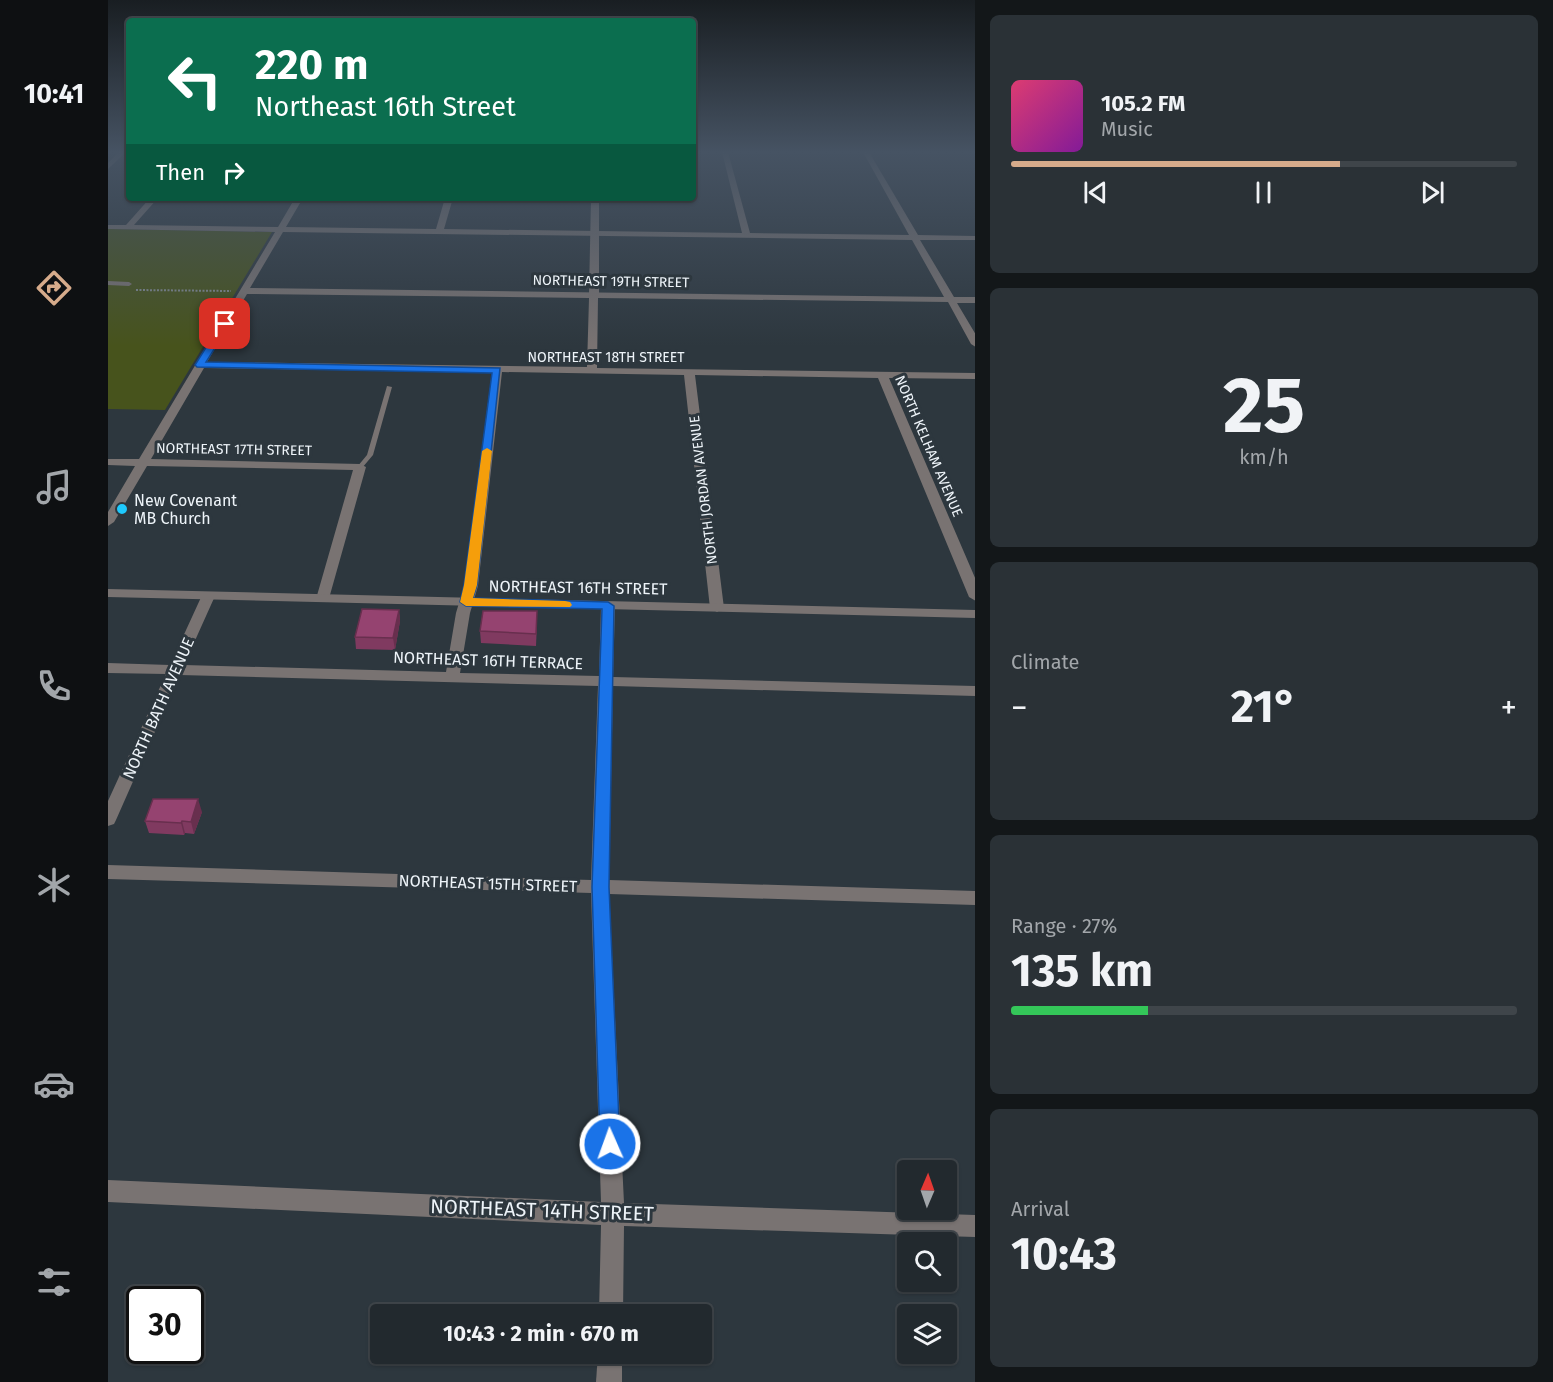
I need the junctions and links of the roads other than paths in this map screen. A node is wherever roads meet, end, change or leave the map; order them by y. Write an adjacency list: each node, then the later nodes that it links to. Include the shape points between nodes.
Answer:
1 (137, 216): 8 (street)
2 (288, 216): 9 (street)
3 (444, 216): 10 (street)
4 (595, 216): 11 (street)
5 (742, 216): 12 (street)
6 (903, 216): 13 (street)
7 (108, 227): 8 (street)
8 (128, 227): 9 (street)
9 (280, 229): 10 (street); 17 (street)
10 (439, 232): 11 (street)
11 (595, 233): 12 (street); 18 (street)
12 (747, 235): 13 (street)
13 (915, 238): 14 (street); 19 (street)
14 (975, 238)
15 (108, 283): 16 (lane)
16 (128, 287)
17 (246, 291): 18 (street, NORTHEAST 19TH STREET); 22 (street)
18 (594, 294): 19 (street, NORTHEAST 19TH STREET); 24 (street)
19 (951, 300): 20 (street, NORTHEAST 19TH STREET); 21 (street)
20 (975, 300)
21 (975, 344)
22 (200, 365): 23 (street, NORTHEAST 18TH STREET); 30 (street)
23 (497, 370): 24 (street, NORTHEAST 18TH STREET); 37 (street)
24 (592, 371): 25 (street, NORTHEAST 18TH STREET)
25 (688, 371): 26 (street, NORTHEAST 18TH STREET); 39 (street, NORTH JORDAN AVENUE)
26 (882, 374): 27 (street, NORTHEAST 18TH STREET); 35 (street, NORTH KELHAM AVENUE)
27 (975, 376)
28 (389, 387): 31 (lane, via 370,455)
29 (108, 462): 30 (street, NORTHEAST 17TH STREET)
30 (141, 462): 31 (street, NORTHEAST 17TH STREET); 32 (street)
31 (360, 467): 36 (street)
32 (108, 522)
33 (108, 593): 34 (street, NORTHEAST 16TH STREET)
34 (208, 596): 36 (street, NORTHEAST 16TH STREET); 42 (street, NORTH BATH AVENUE)
35 (975, 597)
36 (323, 599): 37 (street, NORTHEAST 16TH STREET)
37 (466, 602): 38 (street, NORTHEAST 16TH STREET); 43 (street)
38 (608, 606): 39 (street, NORTHEAST 16TH STREET); 44 (street)
39 (717, 608): 40 (street, NORTHEAST 16TH STREET)
40 (975, 614)
41 (108, 668): 42 (street, NORTHEAST 16TH TERRACE)
42 (176, 670): 43 (street, NORTHEAST 16TH TERRACE); 46 (street, NORTH BATH AVENUE)
43 (452, 678): 44 (street, NORTHEAST 16TH TERRACE)
44 (606, 682): 45 (street, NORTHEAST 16TH TERRACE); 48 (street)
45 (975, 691)
46 (108, 820)
47 (108, 872): 48 (street, NORTHEAST 15TH STREET)
48 (600, 887): 49 (street, NORTHEAST 15TH STREET); 51 (street)
49 (975, 898)
50 (108, 1191): 51 (street, NORTHEAST 14TH STREET)
51 (613, 1214): 52 (street, NORTHEAST 14TH STREET); 53 (street)
52 (975, 1226)
53 (611, 1304)
54 (610, 1364): 55 (street)
55 (609, 1382)

